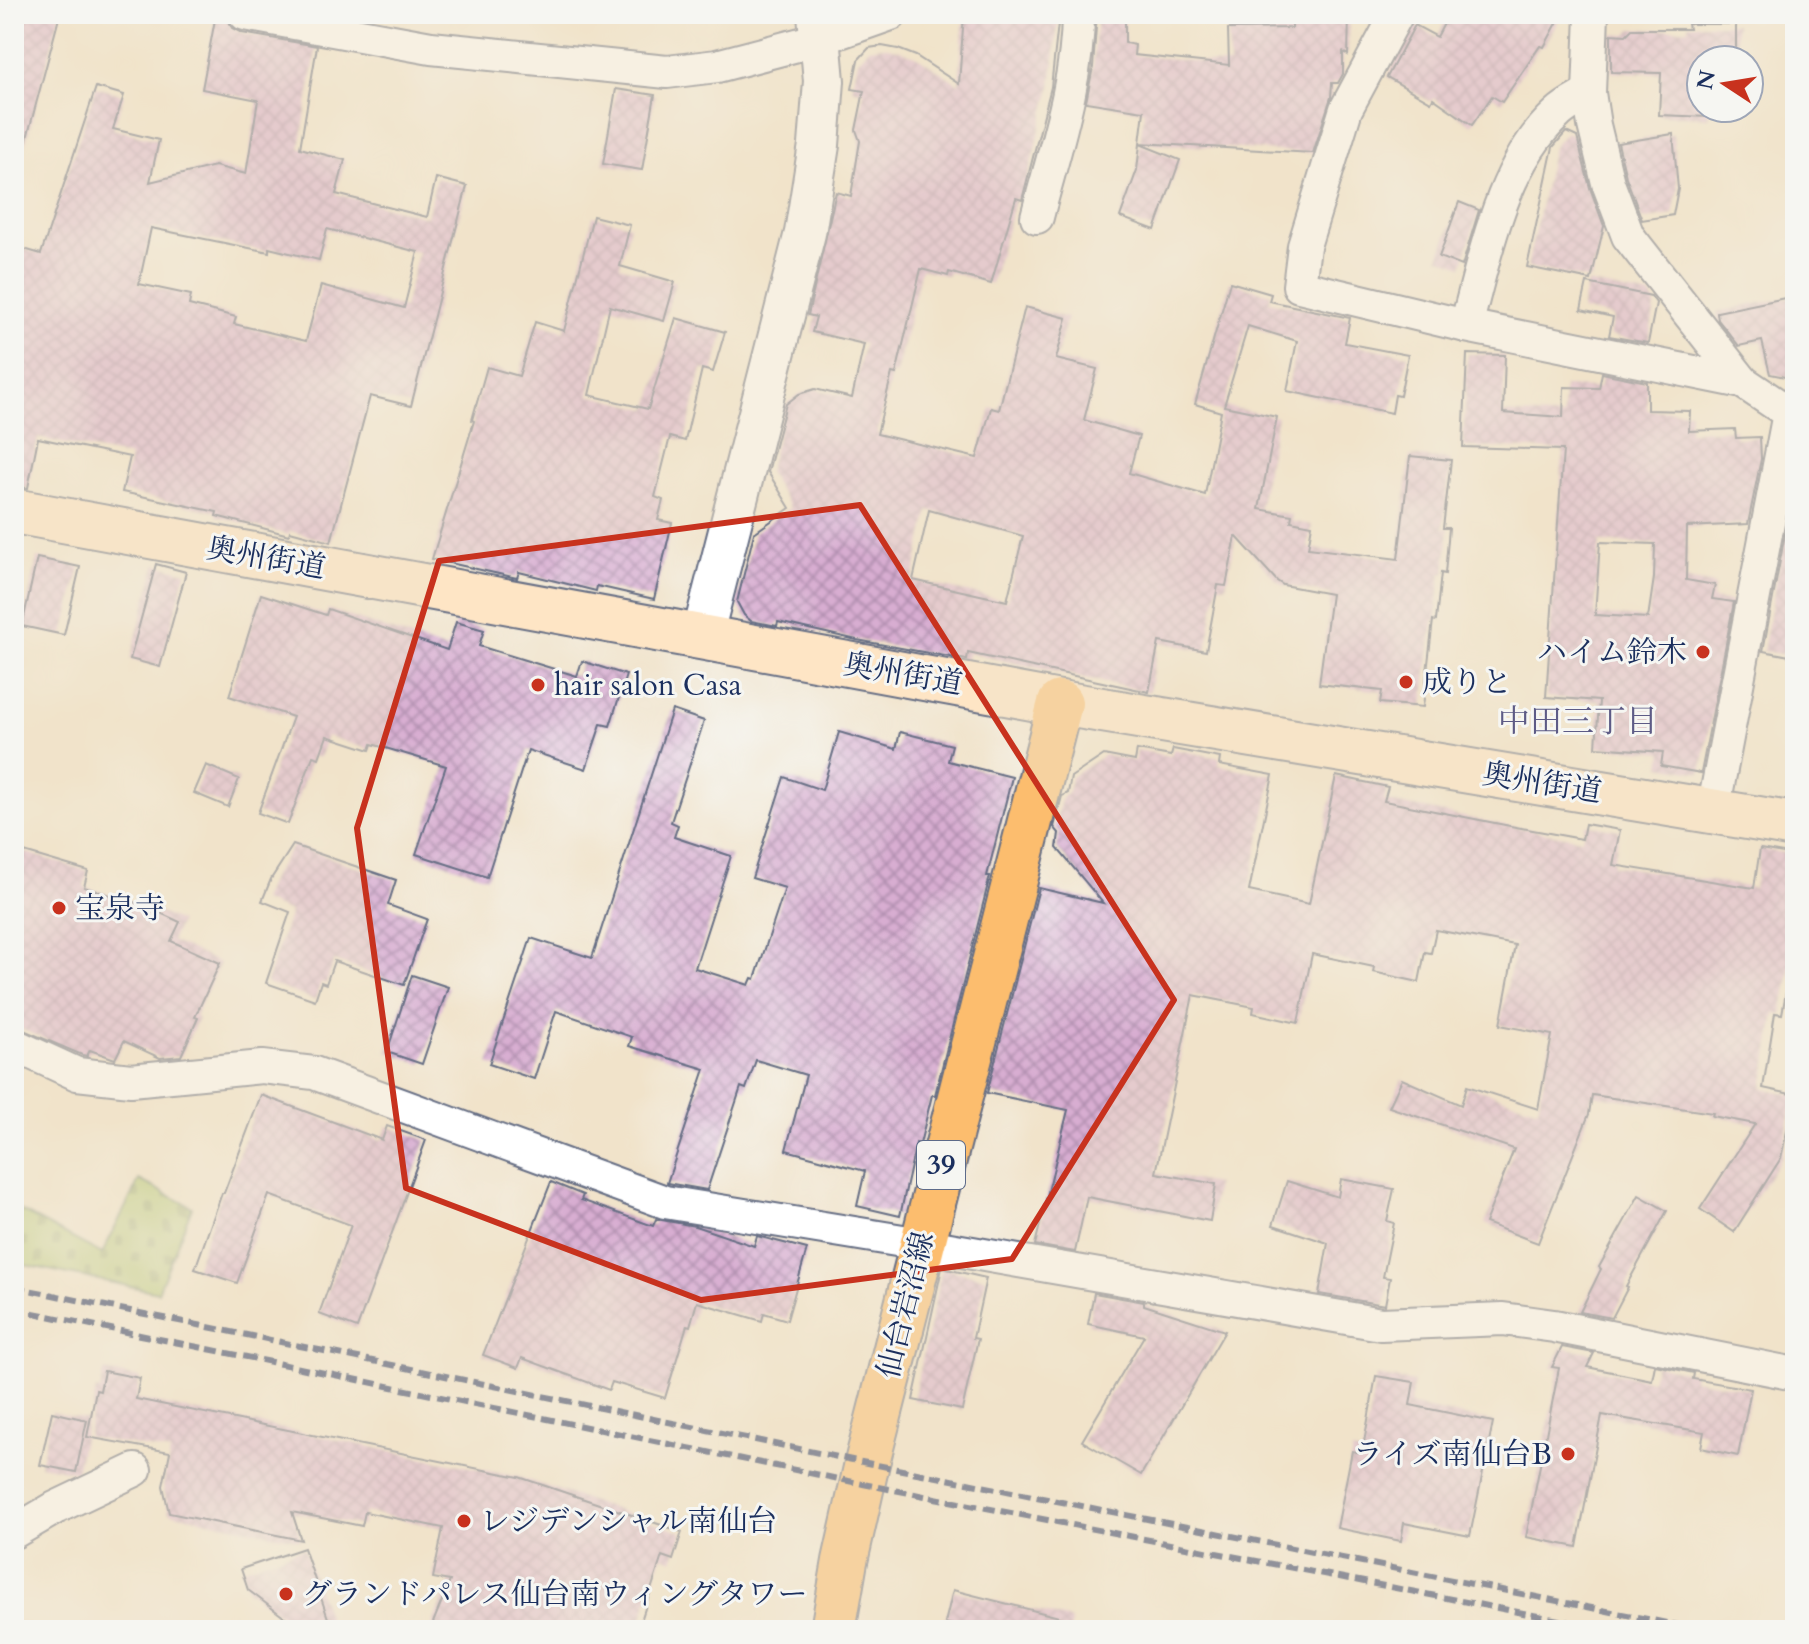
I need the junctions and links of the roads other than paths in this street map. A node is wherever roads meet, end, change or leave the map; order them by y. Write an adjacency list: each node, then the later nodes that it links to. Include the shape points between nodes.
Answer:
1 (245, 14): 6 (street, via 431,48 667,72 717,66)
2 (891, 14): 6 (street)
3 (1078, 14): 8 (street, via 1065,108)
4 (1397, 14): 9 (street, via 1346,109 1304,246 1299,286)
5 (1592, 14): 7 (street)
6 (819, 26): 13 (street, via 824,81 805,233)
7 (1589, 93): 9 (street, via 1559,112 1529,147 1497,213); 10 (street, via 1608,183 1628,236)
8 (1037, 217)
9 (1466, 326): 10 (street)
10 (1743, 382): 11 (street)
11 (1792, 413): 15 (street)
12 (14, 511): 13 (main road, 奥州街道)
13 (702, 637): 14 (main road, 奥州街道)
14 (1060, 703): 15 (main road, 奥州街道); 18 (main road, 仙台岩沼線 / 39)
15 (1713, 811): 16 (main road, 奥州街道)
16 (1795, 825)
17 (14, 1045): 18 (street, via 77,1074 131,1080 262,1067 314,1073 665,1202)
18 (921, 1244): 19 (street, via 1381,1324 1503,1319 1554,1326); 22 (main road, 仙台岩沼線 / 39)
19 (1795, 1374)
20 (135, 1470): 21 (street)
21 (14, 1532)
22 (833, 1630)

